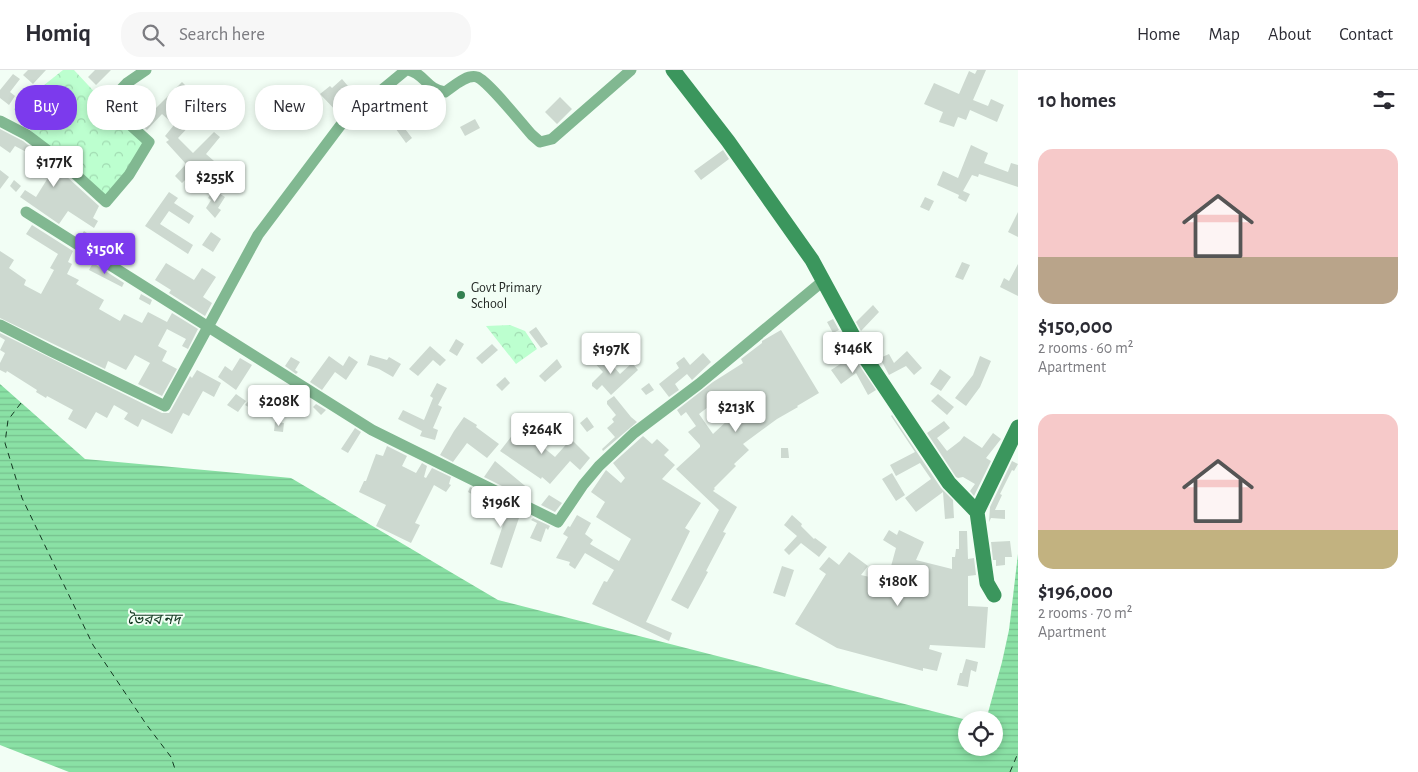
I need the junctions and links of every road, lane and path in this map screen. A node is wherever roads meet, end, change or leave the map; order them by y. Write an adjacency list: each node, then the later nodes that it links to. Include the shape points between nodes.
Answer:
1 (146, 70): 5 (street, via 127,83 107,104 149,142 129,175 106,202 60,160)
2 (407, 70): 3 (street, via 418,72 436,91 445,92 468,78 477,78 540,142 552,139); 9 (street, via 343,122 258,235)
3 (632, 70)
4 (673, 70): 7 (main road, via 728,141 812,260)
5 (0, 121)
6 (26, 212): 9 (street)
7 (823, 281): 9 (street, via 699,384 634,433 594,472 558,522 372,430); 11 (main road, via 864,356 949,483)
8 (0, 325): 9 (street, via 165,406)
9 (207, 328)
10 (1018, 428): 11 (main road)
11 (977, 512): 12 (main road, via 987,583)
12 (994, 595)

